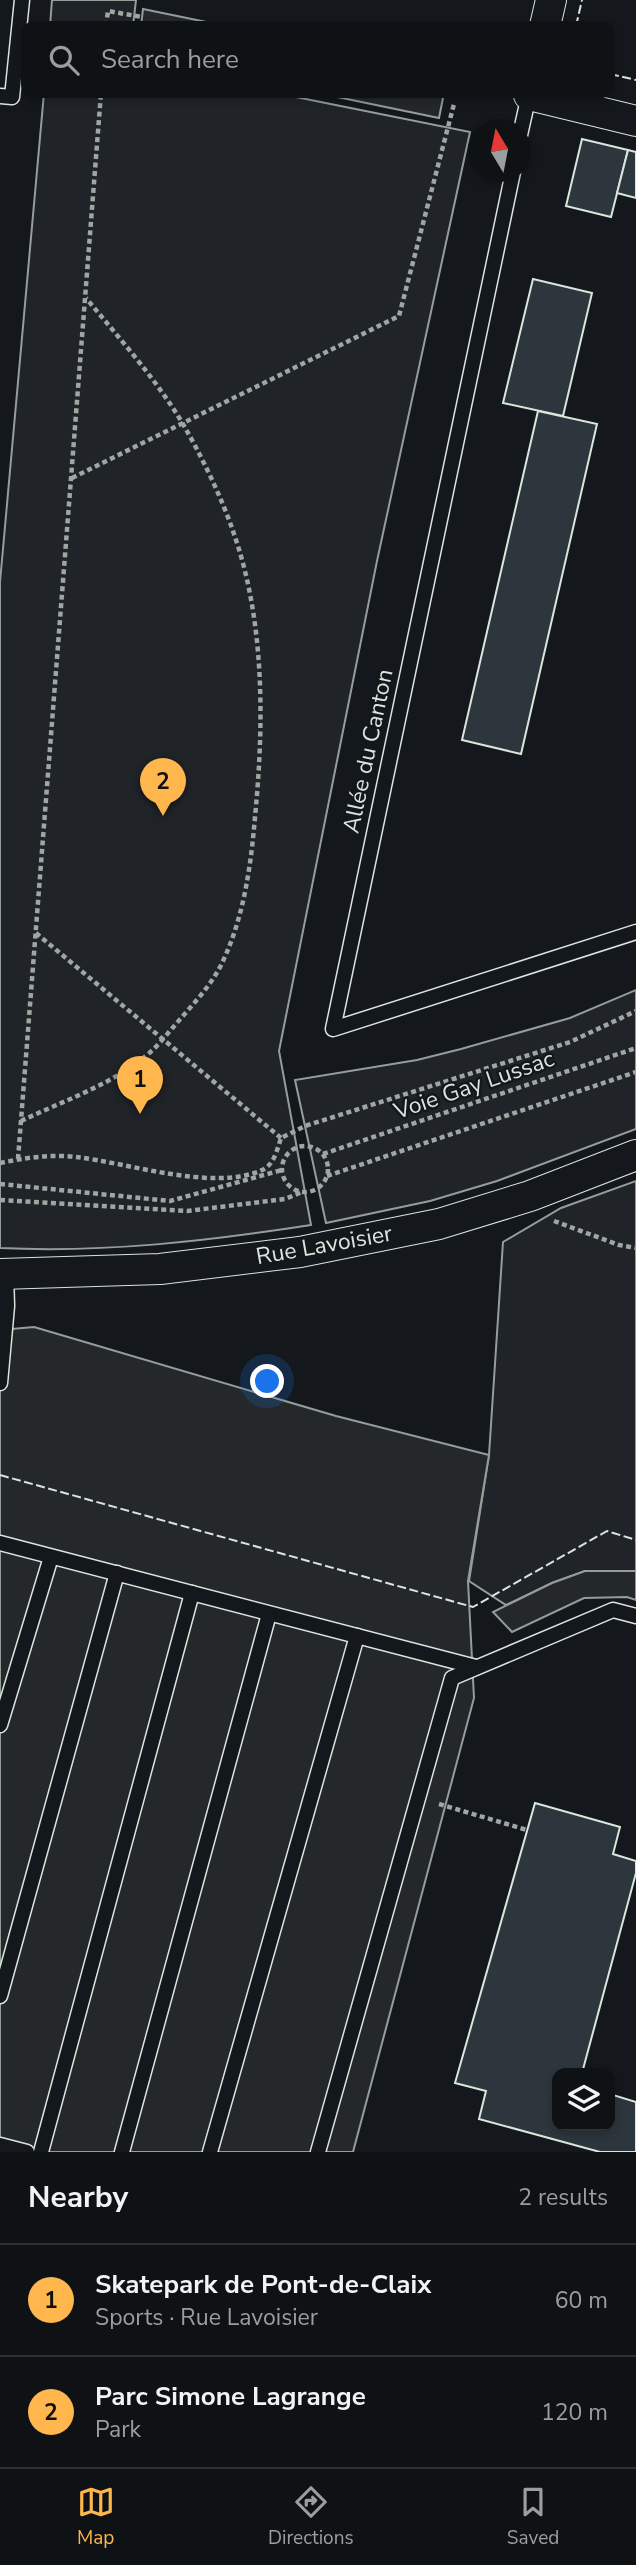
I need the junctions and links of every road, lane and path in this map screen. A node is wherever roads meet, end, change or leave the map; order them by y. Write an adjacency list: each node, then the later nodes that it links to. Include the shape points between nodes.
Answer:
1 (22, 0): 6 (lane, via 12,97)
2 (551, 0): 5 (street)
3 (142, 17): 4 (path, via 108,11)
4 (107, 21)
5 (546, 21)
6 (0, 96)
7 (101, 98): 14 (path)
8 (525, 98): 11 (lane)
9 (541, 98): 12 (street)
10 (454, 104): 15 (path, via 399,316)
11 (522, 119)
12 (636, 121)
13 (511, 182): 17 (lane, Allée du Canton, via 333,1029)
14 (85, 298): 15 (path); 16 (path)
15 (182, 423): 16 (path); 20 (path, via 234,533 247,577 261,733 251,867 238,919 211,982)
16 (71, 478): 18 (path)
17 (636, 932)
18 (36, 933): 20 (path); 23 (path)
19 (636, 1011): 24 (path, via 569,1042 306,1126)
20 (162, 1040): 23 (path, via 108,1081); 24 (path)
21 (636, 1048): 25 (path, Voie Gay Lussac)
22 (636, 1072): 30 (path, Voie Gay Lussac)
23 (21, 1121): 27 (path)
24 (281, 1139): 27 (path, via 265,1170 211,1180 72,1156)
25 (323, 1154): 29 (path, via 300,1147 285,1157); 30 (path)
26 (636, 1155): 33 (street, Rue Lavoisier)
27 (18, 1159): 28 (path)
28 (0, 1163)
29 (282, 1170): 31 (path, via 170,1201); 32 (path, via 289,1185)
30 (327, 1176): 32 (path, via 319,1188)
31 (0, 1184)
32 (302, 1192): 34 (path, via 285,1199 187,1211)
33 (530, 1196): 35 (path, via 546,1218); 36 (street, Rue Lavoisier, via 439,1224 300,1252 160,1269)
34 (0, 1200)
35 (636, 1248)
36 (3, 1274): 37 (lane, via 7,1306)
37 (0, 1383)
38 (0, 1543): 39 (lane)
39 (51, 1557): 40 (lane); 46 (lane)
40 (117, 1573): 41 (lane); 49 (lane)
41 (192, 1593): 42 (lane); 52 (lane)
42 (269, 1614): 44 (lane); 53 (lane)
43 (636, 1616): 45 (lane, via 613,1610)
44 (357, 1636): 45 (lane); 54 (lane)
45 (476, 1667): 47 (lane, via 452,1678)
46 (0, 1725)
47 (418, 1797): 48 (path); 55 (lane)
48 (527, 1830)
49 (0, 1996)
50 (0, 2145): 51 (lane)
51 (27, 2152)
52 (41, 2152)
53 (121, 2152)
54 (210, 2152)
55 (318, 2152)

